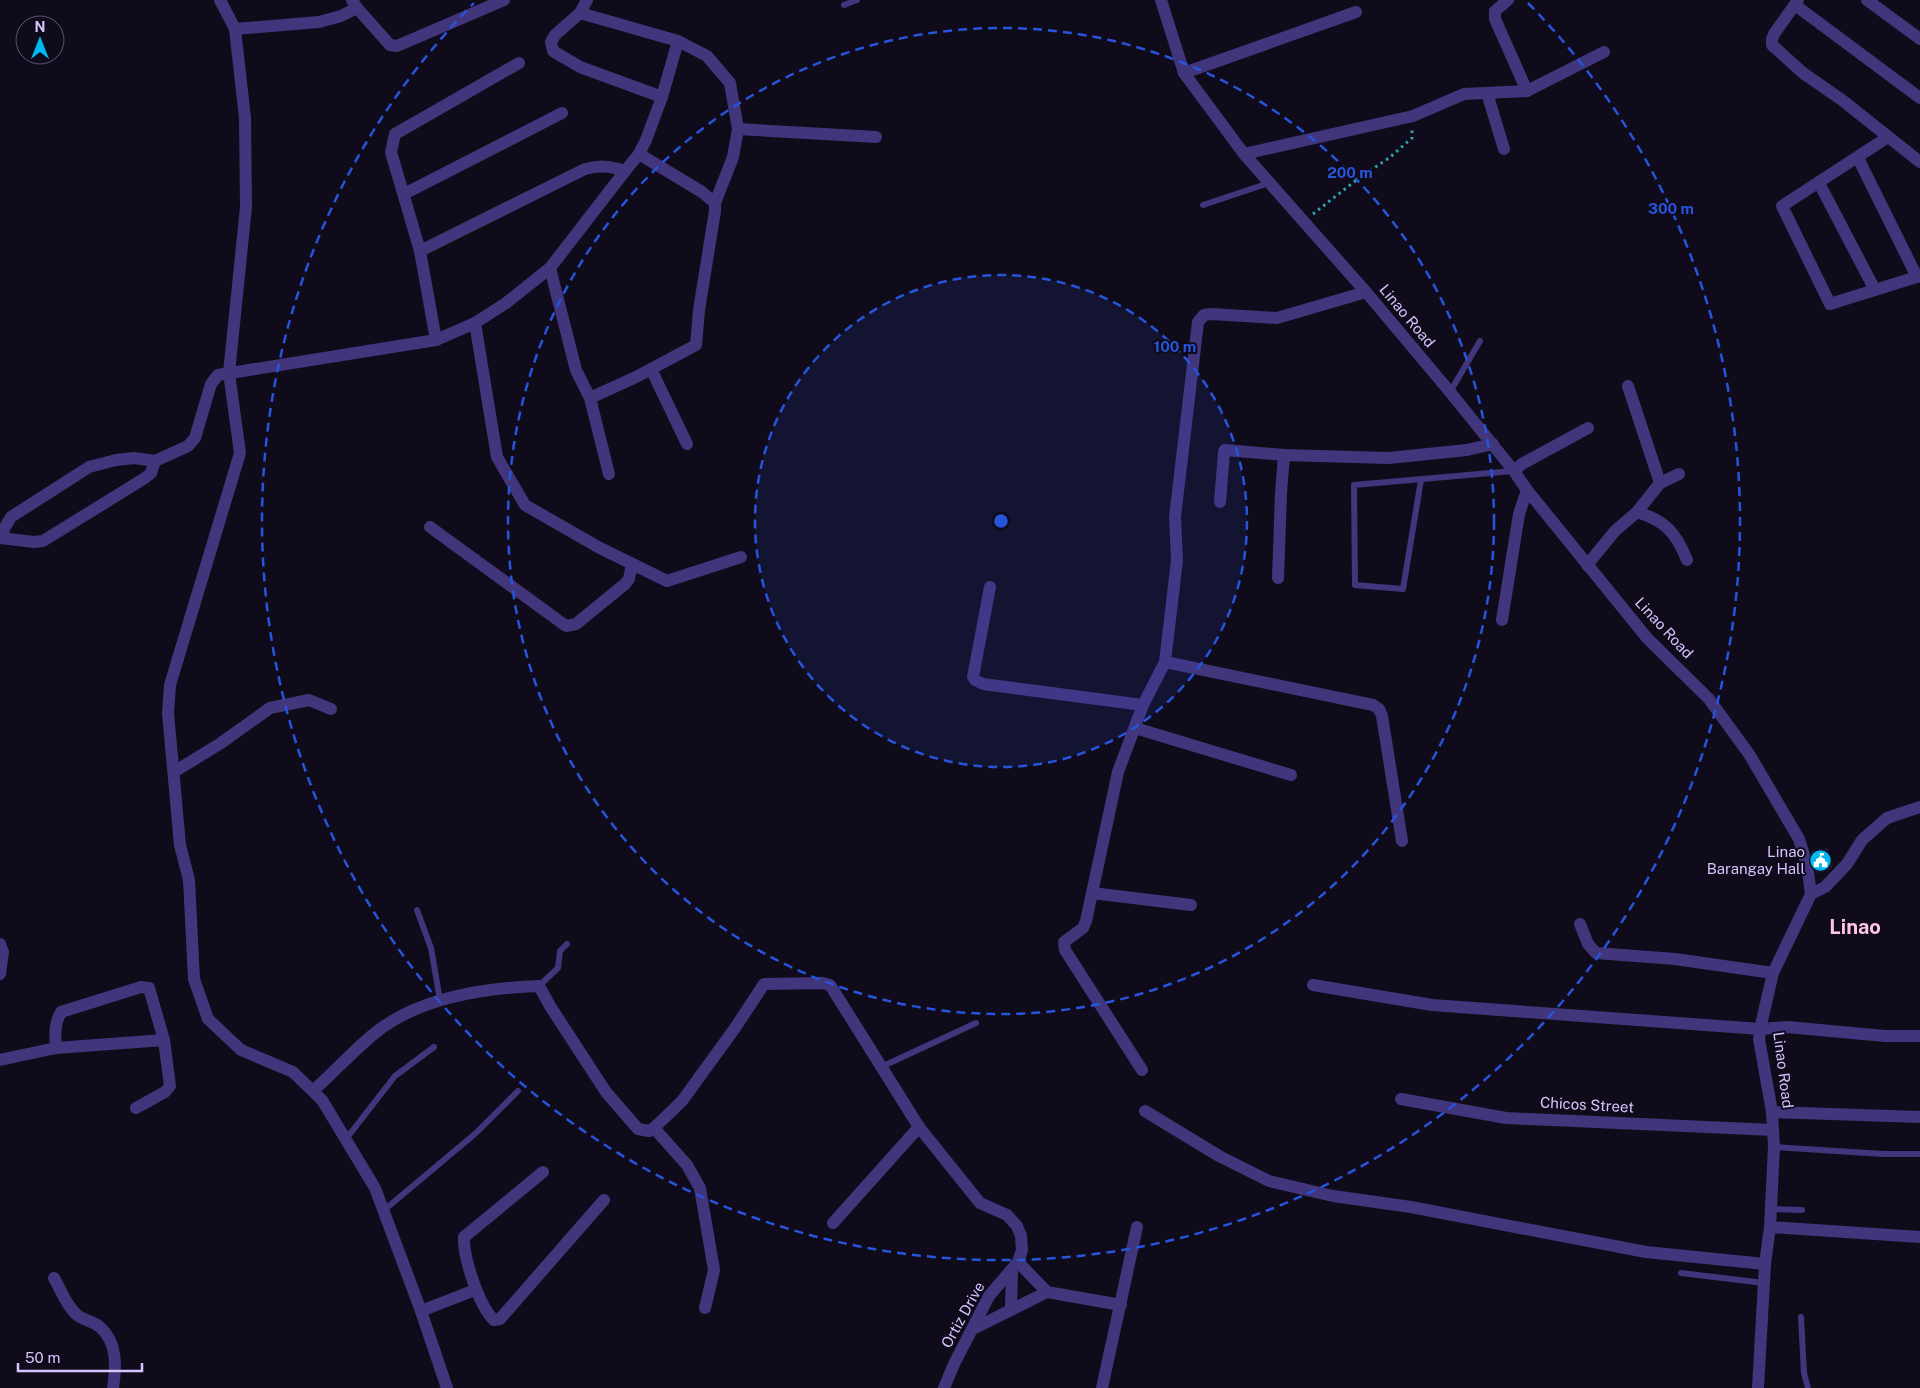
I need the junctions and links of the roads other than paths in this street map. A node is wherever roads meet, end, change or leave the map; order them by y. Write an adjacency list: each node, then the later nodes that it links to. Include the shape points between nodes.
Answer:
1 (220, 0): 13 (street)
2 (504, 0): 9 (street, via 397,46 390,45)
3 (587, 0): 12 (street)
4 (857, 0): 10 (lane)
5 (1161, 0): 18 (street, Linao Road)
6 (1508, 0): 19 (street, via 1495,11 1494,16)
7 (1867, 0): 14 (street)
8 (1796, 3): 22 (street); 26 (street, via 1774,34 1772,45)
9 (354, 4): 13 (street, via 341,16 319,22)
10 (844, 5)
11 (1356, 12): 18 (street)
12 (580, 13): 15 (street); 21 (street, via 555,35 551,42 553,51 580,68)
13 (235, 29): 47 (street, via 245,118 246,207)
14 (1920, 39)
15 (678, 41): 21 (street); 24 (street, via 707,56 730,83)
16 (1604, 52): 19 (street)
17 (519, 63): 35 (street, via 395,134 391,152)
18 (1184, 73): 29 (street, Linao Road)
19 (1527, 91): 20 (street)
20 (1487, 93): 27 (street); 29 (street, via 1464,94 1413,116)
21 (662, 97): 28 (street)
22 (1920, 98)
23 (562, 113): 35 (street)
24 (738, 129): 25 (street); 36 (street, via 733,157)
25 (876, 137)
26 (1888, 138): 30 (street); 31 (street)
27 (1504, 149)
28 (639, 154): 32 (street); 36 (street)
29 (1244, 154): 34 (street, Linao Road)
30 (1858, 158): 33 (street); 40 (street)
31 (1920, 162)
32 (625, 171): 38 (street, via 608,166 585,169); 39 (street)
33 (1819, 183): 41 (street); 41 (street, via 1782,206 1830,304)
34 (1270, 184): 37 (lane); 42 (street, Linao Road)
35 (404, 194): 38 (street)
36 (715, 203): 46 (street, via 696,345)
37 (1202, 205)
38 (420, 251): 44 (street)
39 (550, 268): 43 (street); 50 (street, via 576,370)
40 (1919, 277): 41 (street)
41 (1875, 290)
42 (1366, 292): 49 (street, Linao Road); 73 (street, via 1277,318 1211,314 1200,318 1175,517 1177,560)
43 (475, 323): 44 (street); 68 (street, via 497,457 525,506)
44 (436, 340): 47 (street)
45 (1480, 342): 49 (lane)
46 (650, 369): 50 (street); 52 (street)
47 (229, 373): 55 (street, via 214,378 195,438 188,446); 77 (street, via 240,453 170,685 168,713)
48 (1628, 386): 60 (street)
49 (1450, 392): 53 (street, Linao Road)
50 (590, 398): 57 (street)
51 (1588, 428): 56 (street)
52 (687, 444)
53 (1493, 444): 54 (street, via 1389,458); 56 (street, Linao Road)
54 (1284, 455): 62 (street, via 1226,450); 70 (street)
55 (155, 461): 65 (street, via 151,473 145,478 43,541); 65 (street, via 134,458 89,467 11,518)
56 (1514, 471): 59 (lane); 61 (street, Linao Road)
57 (609, 474)
58 (1679, 474): 60 (street)
59 (1420, 480): 59 (lane, via 1354,485 1355,585 1403,589)
60 (1660, 483): 63 (street)
61 (1527, 490): 69 (street, Linao Road); 72 (street, via 1519,514)
62 (1220, 502)
63 (1637, 512): 67 (street, via 1667,526); 69 (street, via 1614,531)
64 (430, 527): 68 (street, via 566,626 576,624 626,584)
65 (1, 538)
66 (741, 557): 68 (street, via 670,581)
67 (1687, 560)
68 (632, 564)
69 (1587, 565): 82 (street, Linao Road, via 1647,638 1710,699 1749,754 1799,839)
70 (1278, 578)
71 (990, 587): 74 (street, via 973,676 975,680 983,684)
72 (1502, 620)
73 (1165, 662): 74 (street); 80 (street, via 1373,705 1379,709)
74 (1143, 705): 76 (street)
75 (331, 709): 77 (street, via 309,700 270,708)
76 (1135, 728): 78 (street); 81 (street, via 1118,772)
77 (174, 772): 102 (street, via 180,845 190,880 194,980 208,1020 241,1050 292,1072)
78 (1291, 775)
79 (1920, 807): 82 (street, via 1887,818 1862,840 1847,864 1826,887)
80 (1402, 840)
81 (1092, 892): 83 (street); 101 (street, via 1083,928 1066,939 1065,950)
82 (1811, 894): 89 (street, Linao Road)
83 (1191, 905)
84 (418, 910): 92 (lane, via 432,948)
85 (1580, 924): 89 (street, via 1588,944 1596,953 1675,959)
86 (0, 944): 88 (street, via 3,952)
87 (567, 944): 91 (lane, via 560,951 558,968)
88 (0, 974)
89 (1773, 974): 94 (street, Linao Road)
90 (1313, 985): 94 (street, via 1432,1005)
91 (539, 986): 92 (street, via 506,987); 110 (street, via 606,1092 638,1129 649,1131)
92 (440, 1000): 102 (street, via 400,1017 376,1032)
93 (976, 1023): 100 (lane)
94 (1760, 1029): 95 (street, via 1787,1027); 107 (street, Linao Road)
95 (1920, 1036)
96 (164, 1040): 98 (street); 98 (street, via 152,991 141,986 61,1012 55,1028); 105 (street, via 170,1086)
97 (434, 1047): 112 (lane, via 395,1076)
98 (56, 1048): 99 (street)
99 (0, 1060)
100 (882, 1067): 109 (street); 110 (street, via 830,985 764,984 682,1101)
101 (1142, 1070)
102 (313, 1091): 112 (street)
103 (518, 1091): 119 (lane, via 476,1133)
104 (1400, 1099): 111 (street, Chicos Street, via 1506,1118)
105 (136, 1108)
106 (1145, 1111): 124 (street, via 1219,1156 1270,1181 1333,1196 1411,1207 1646,1252)
107 (1772, 1112): 108 (street); 111 (street, Linao Road)
108 (1920, 1117)
109 (919, 1126): 120 (street); 125 (street, via 980,1203 1008,1215 1017,1226 1022,1250)
110 (654, 1128): 132 (street, via 687,1165 700,1188 714,1270)
111 (1773, 1130): 113 (street, Linao Road)
112 (346, 1138): 119 (street, via 375,1188)
113 (1774, 1147): 114 (lane); 117 (street, Linao Road)
114 (1920, 1154)
115 (544, 1172): 129 (street, via 464,1237)
116 (604, 1200): 129 (street, via 500,1319 494,1320 490,1316)
117 (1771, 1208): 118 (lane); 122 (street, Linao Road)
118 (1802, 1210)
119 (383, 1211): 134 (street)
120 (834, 1223)
121 (1137, 1227): 131 (street)
122 (1770, 1227): 123 (street); 124 (street, Linao Road)
123 (1920, 1237)
124 (1765, 1264): 128 (street, Linao Road)
125 (1015, 1266): 130 (street); 133 (street); 136 (street, Ortiz Drive, via 989,1296)
126 (1681, 1273): 128 (lane)
127 (54, 1278): 137 (street, via 69,1307 78,1316 99,1326 110,1338 116,1365)
128 (1764, 1283): 141 (street, Linao Road)
129 (476, 1290): 134 (street)
130 (1047, 1292): 131 (street); 133 (street)
131 (1121, 1305): 140 (street)
132 (704, 1308)
133 (1011, 1308): 136 (street)
134 (421, 1311): 138 (street)
135 (1802, 1317): 142 (lane, via 1804,1373)
136 (973, 1329): 139 (street, Ortiz Drive)
137 (113, 1388)
138 (447, 1388)
139 (944, 1388)
140 (1102, 1388)
141 (1758, 1388)
142 (1808, 1388)

